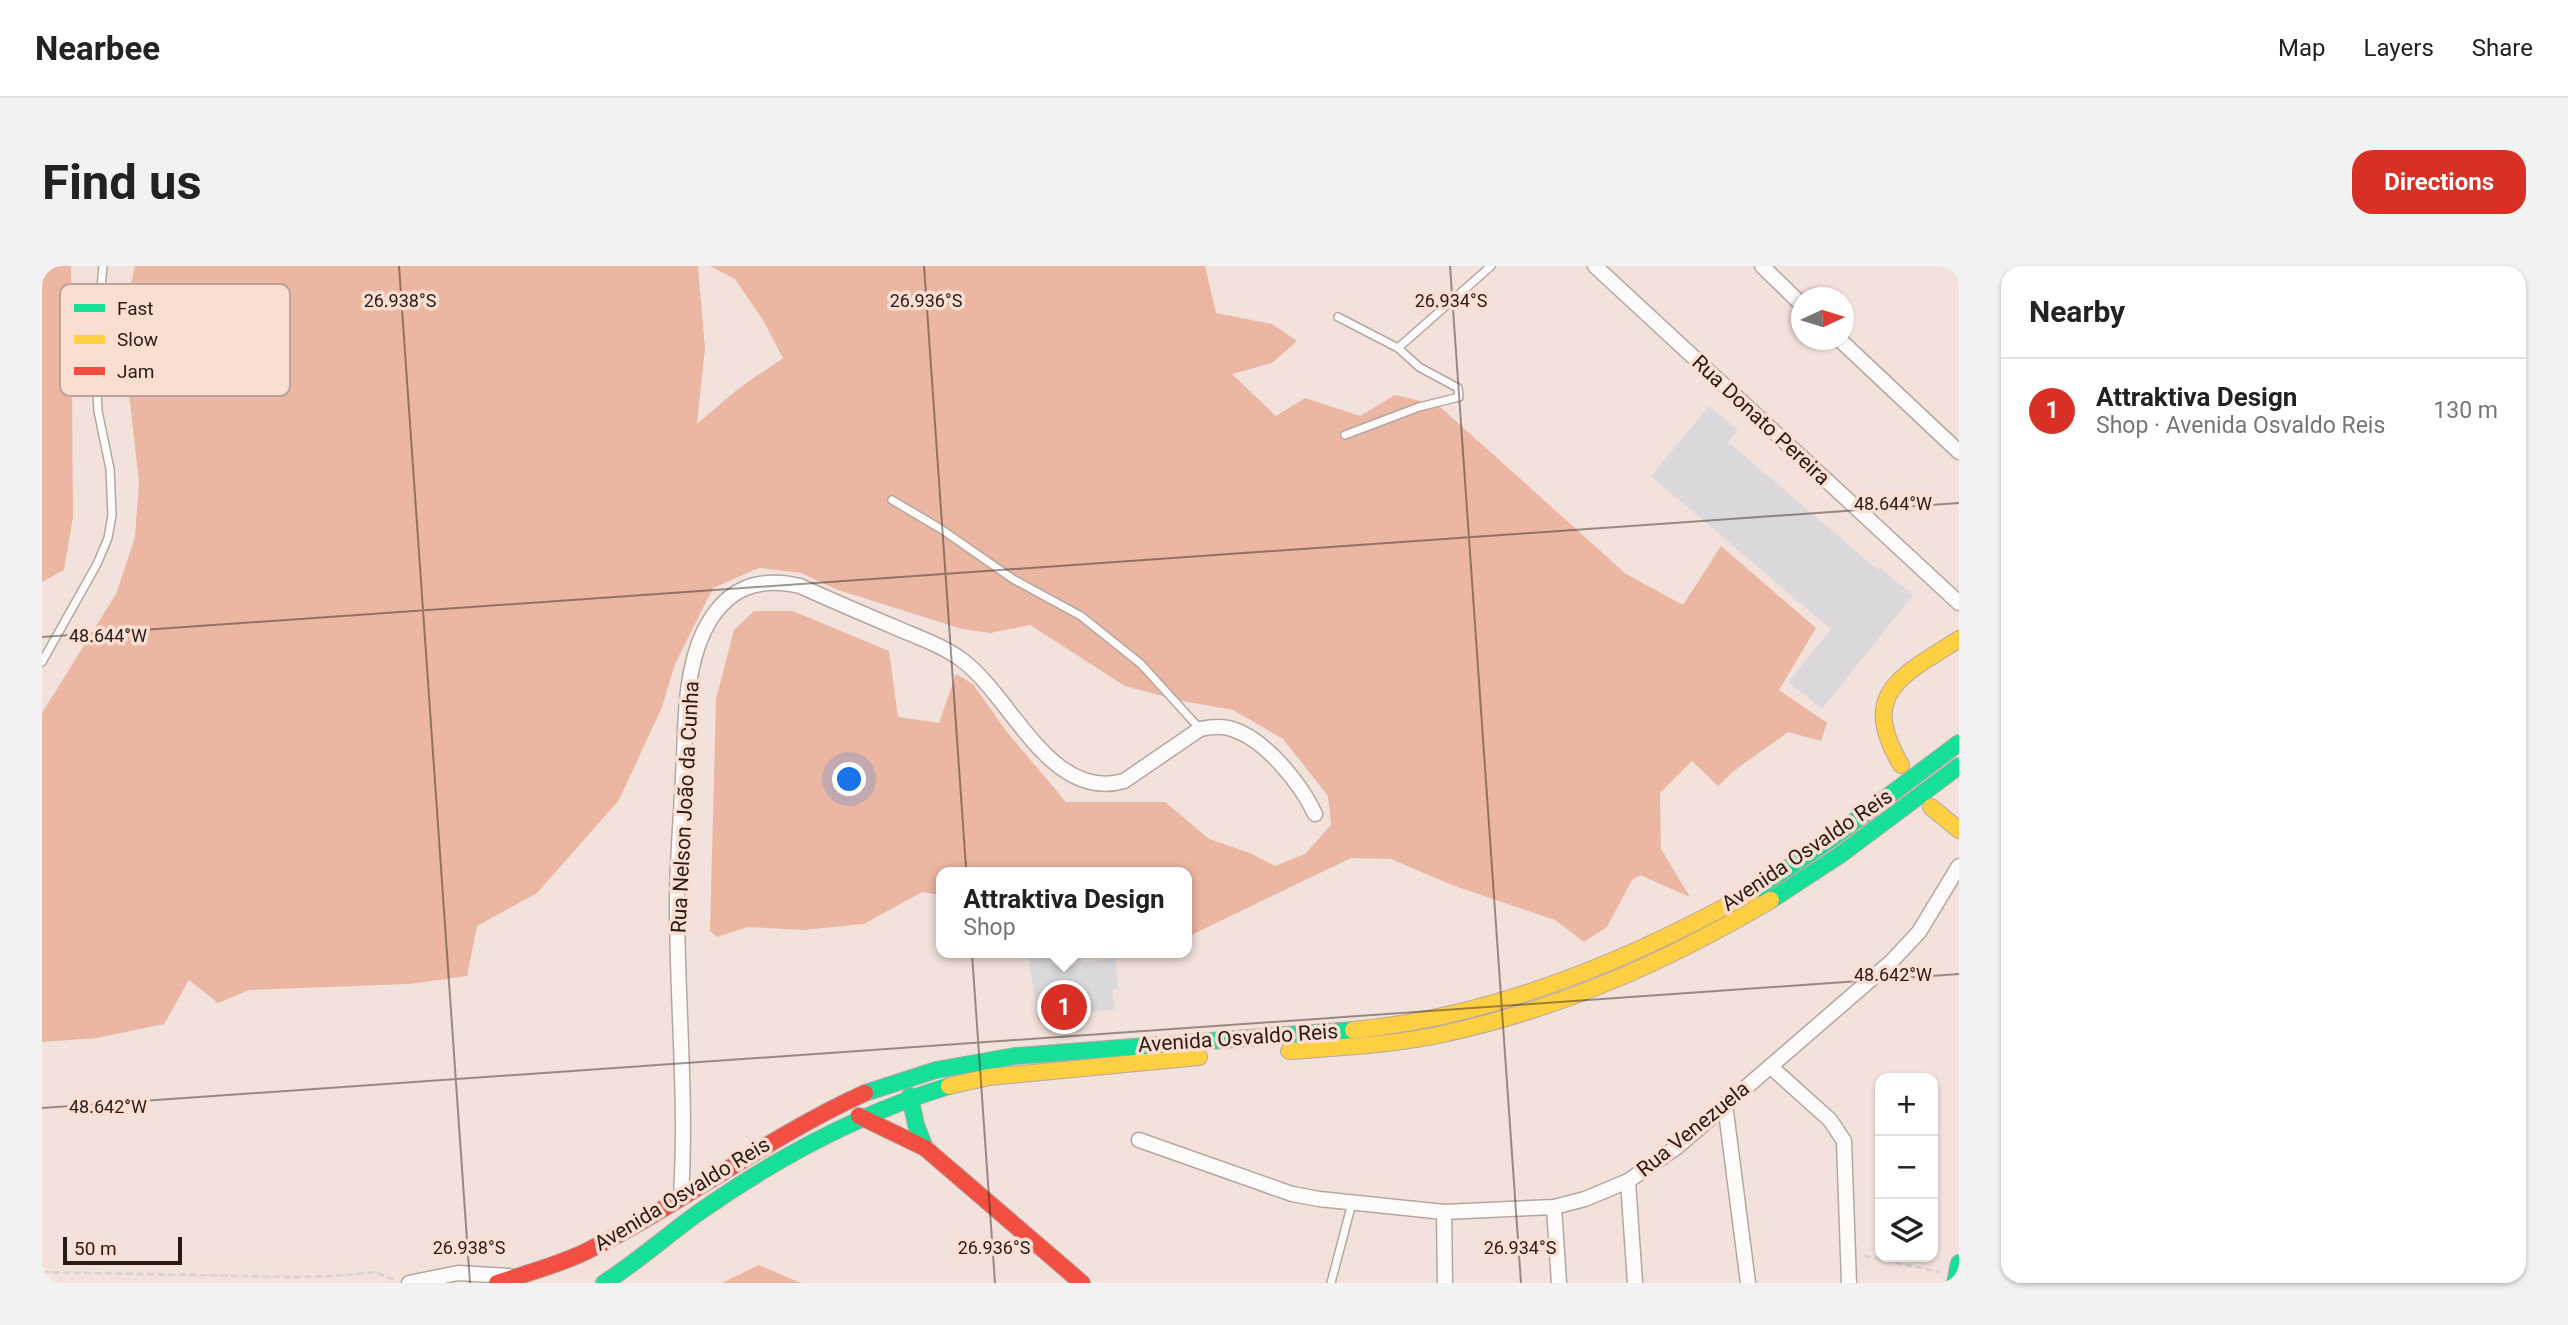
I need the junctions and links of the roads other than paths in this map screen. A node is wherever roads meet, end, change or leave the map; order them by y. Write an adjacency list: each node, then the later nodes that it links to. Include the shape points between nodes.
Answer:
1 (103, 266): 5 (lane)
2 (1491, 266): 8 (lane)
3 (1595, 266): 14 (street, Rua Donato Pereira)
4 (1762, 266): 6 (street)
5 (101, 284)
6 (1791, 294)
7 (1338, 317): 8 (lane)
8 (1398, 348): 11 (lane, via 1419,367 1458,388 1459,397)
9 (1851, 350): 12 (street)
10 (97, 396): 16 (lane, via 110,469 108,538)
11 (1345, 435)
12 (1959, 452)
13 (892, 500): 17 (lane, via 1013,579 1081,616 1141,664)
14 (1959, 603)
15 (1959, 639): 19 (main road, via 1908,675 1884,700 1884,725)
16 (42, 662)
17 (1200, 729): 22 (street, via 1233,729 1269,752 1306,794); 32 (street, Rua Nelson João da Cunha, via 1124,781 1093,784 1052,760 976,671 939,647 780,581 746,586 728,599 704,631 697,650 686,718 677,901)
18 (1959, 743): 32 (main road, Avenida Osvaldo Reis, via 1753,891 1563,980 1495,1003 1367,1028 1035,1053 947,1067 904,1079 815,1116)
19 (1901, 765)
20 (1959, 766): 26 (main road, Avenida Osvaldo Reis, via 1852,848 1724,929 1633,974 1517,1015 1443,1034 1376,1044 1021,1072 958,1082)
21 (1931, 807): 23 (main road)
22 (1315, 814)
23 (1959, 830)
24 (1959, 866): 25 (street, Rua Venezuela, via 1908,945)
25 (1770, 1067): 27 (street, Rua Venezuela); 46 (street, via 1830,1120 1844,1141)
26 (910, 1096): 28 (main road, Avenida Osvaldo Reis); 30 (main road)
27 (1725, 1104): 31 (street, Rua Venezuela, via 1677,1147); 45 (street)
28 (859, 1116): 30 (main road); 39 (main road, Avenida Osvaldo Reis, via 734,1188)
29 (1139, 1140): 33 (street, Rua Venezuela, via 1292,1194)
30 (925, 1148): 40 (main road)
31 (1628, 1181): 34 (street, Rua Venezuela); 44 (street)
32 (681, 1196): 36 (main road, Avenida Osvaldo Reis, via 584,1253)
33 (1352, 1203): 35 (street, Rua Venezuela); 41 (lane)
34 (1554, 1207): 35 (street, Rua Venezuela); 43 (street)
35 (1444, 1212): 42 (street)
36 (518, 1276): 37 (street, via 471,1272); 38 (main road, Avenida Osvaldo Reis)
37 (409, 1283)
38 (497, 1283)
39 (604, 1283)
40 (1082, 1283)
41 (1331, 1283)
42 (1445, 1283)
43 (1559, 1283)
44 (1635, 1283)
45 (1748, 1283)
46 (1849, 1283)

